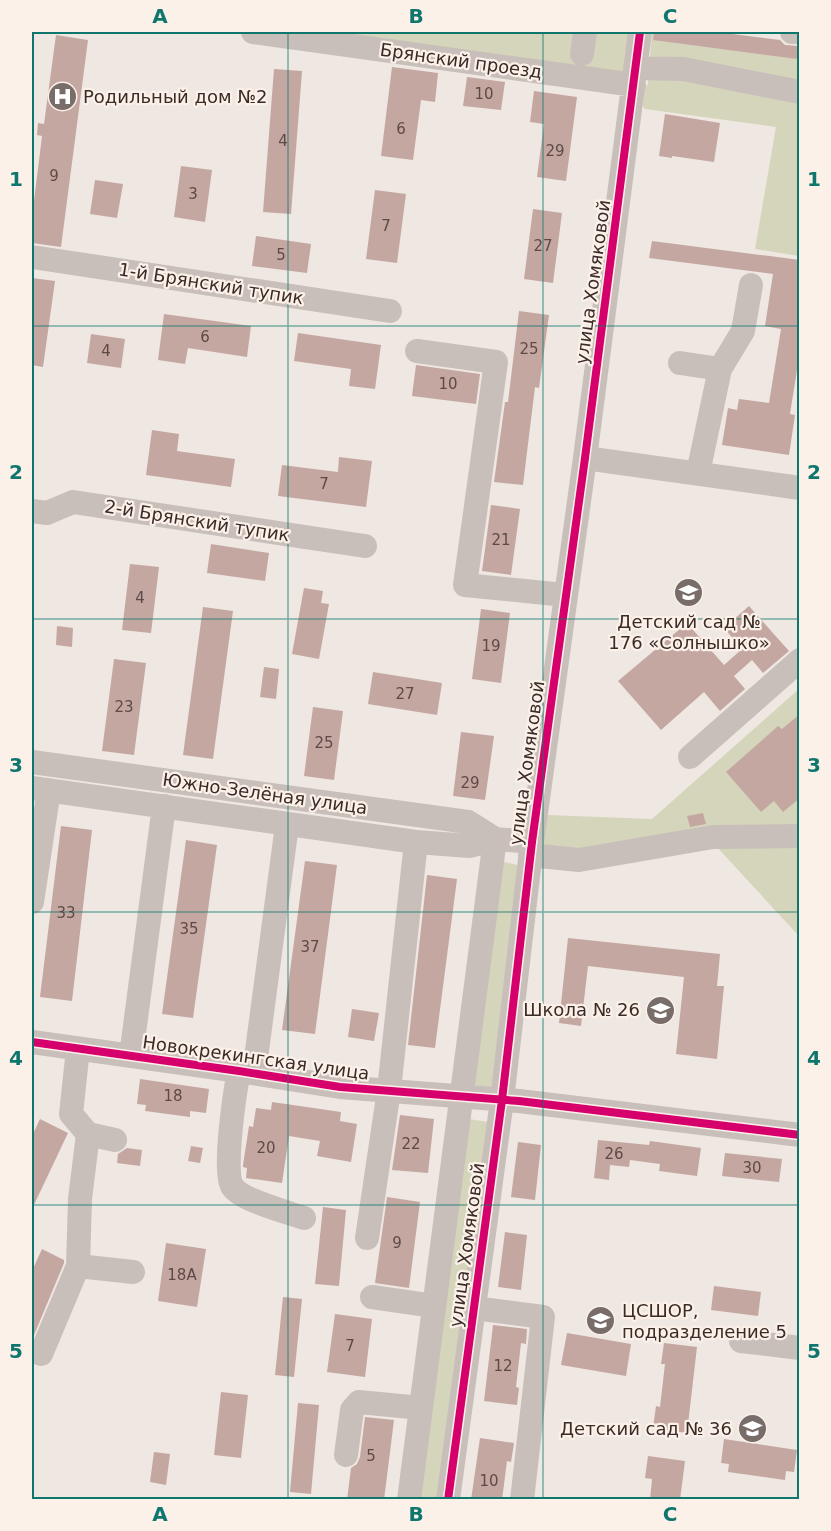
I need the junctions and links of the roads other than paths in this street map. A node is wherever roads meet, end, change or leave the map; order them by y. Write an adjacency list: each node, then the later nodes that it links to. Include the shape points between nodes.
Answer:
1 (253, 32): 5 (street, Брянский проезд)
2 (640, 32): 5 (street, улица Хомяковой)
3 (792, 32): 4 (street)
4 (800, 32)
5 (635, 77): 6 (street, Брянский проезд, via 683,69); 13 (street, улица Хомяковой)
6 (799, 91)
7 (32, 257): 9 (street, 1-й Брянский тупик)
8 (751, 285): 12 (street, via 744,331)
9 (390, 311)
10 (417, 351): 18 (street, via 496,362 465,585)
11 (680, 363): 12 (street)
12 (720, 369): 14 (street)
13 (585, 458): 14 (street); 18 (street, улица Хомяковой)
14 (698, 473): 15 (street)
15 (799, 482)
16 (32, 511): 17 (street, 2-й Брянский тупик, via 47,513 73,502)
17 (365, 546)
18 (565, 595): 28 (street, улица Хомяковой)
19 (800, 660): 20 (street)
20 (690, 757)
21 (32, 762): 26 (street, Южно-Зелёная улица, via 468,822)
22 (40, 789): 23 (street, Южно-Зелёная улица); 29 (street)
23 (164, 807): 24 (street, Южно-Зелёная улица); 32 (street)
24 (287, 825): 27 (street, Южно-Зелёная улица); 33 (street)
25 (800, 836): 28 (street, Южно-Зелёная улица, via 713,837 579,860)
26 (495, 838): 27 (street, Южно-Зелёная улица, via 470,846); 28 (street, Южно-Зелёная улица); 35 (street, улица Хомяковой)
27 (416, 842): 34 (street)
28 (531, 849): 36 (street, улица Хомяковой)
29 (32, 902)
30 (32, 1042): 31 (street, Новокрекингская улица)
31 (78, 1049): 32 (street, Новокрекингская улица); 37 (street, via 71,1114)
32 (131, 1056): 33 (street, Новокрекингская улица)
33 (246, 1072): 34 (street, Новокрекингская улица, via 340,1087); 40 (street, via 235,1092 228,1172 232,1186 241,1195)
34 (389, 1090): 35 (street, Новокрекингская улица); 41 (street)
35 (461, 1096): 36 (street, Новокрекингская улица); 45 (street, улица Хомяковой)
36 (502, 1100): 38 (street, Новокрекингская улица); 46 (street, улица Хомяковой)
37 (88, 1134): 39 (street); 42 (street, via 80,1199)
38 (800, 1135)
39 (115, 1140)
40 (304, 1218)
41 (367, 1239)
42 (78, 1266): 43 (street); 49 (street)
43 (133, 1272)
44 (372, 1297): 45 (street)
45 (434, 1306): 50 (street, улица Хомяковой)
46 (474, 1308): 53 (street, улица Хомяковой); 54 (street, via 543,1317)
47 (741, 1341): 48 (street)
48 (800, 1348)
49 (41, 1354)
50 (422, 1408): 51 (street, via 359,1402 352,1410); 52 (street, улица Хомяковой)
51 (346, 1455)
52 (409, 1500)
53 (448, 1500)
54 (522, 1500)

